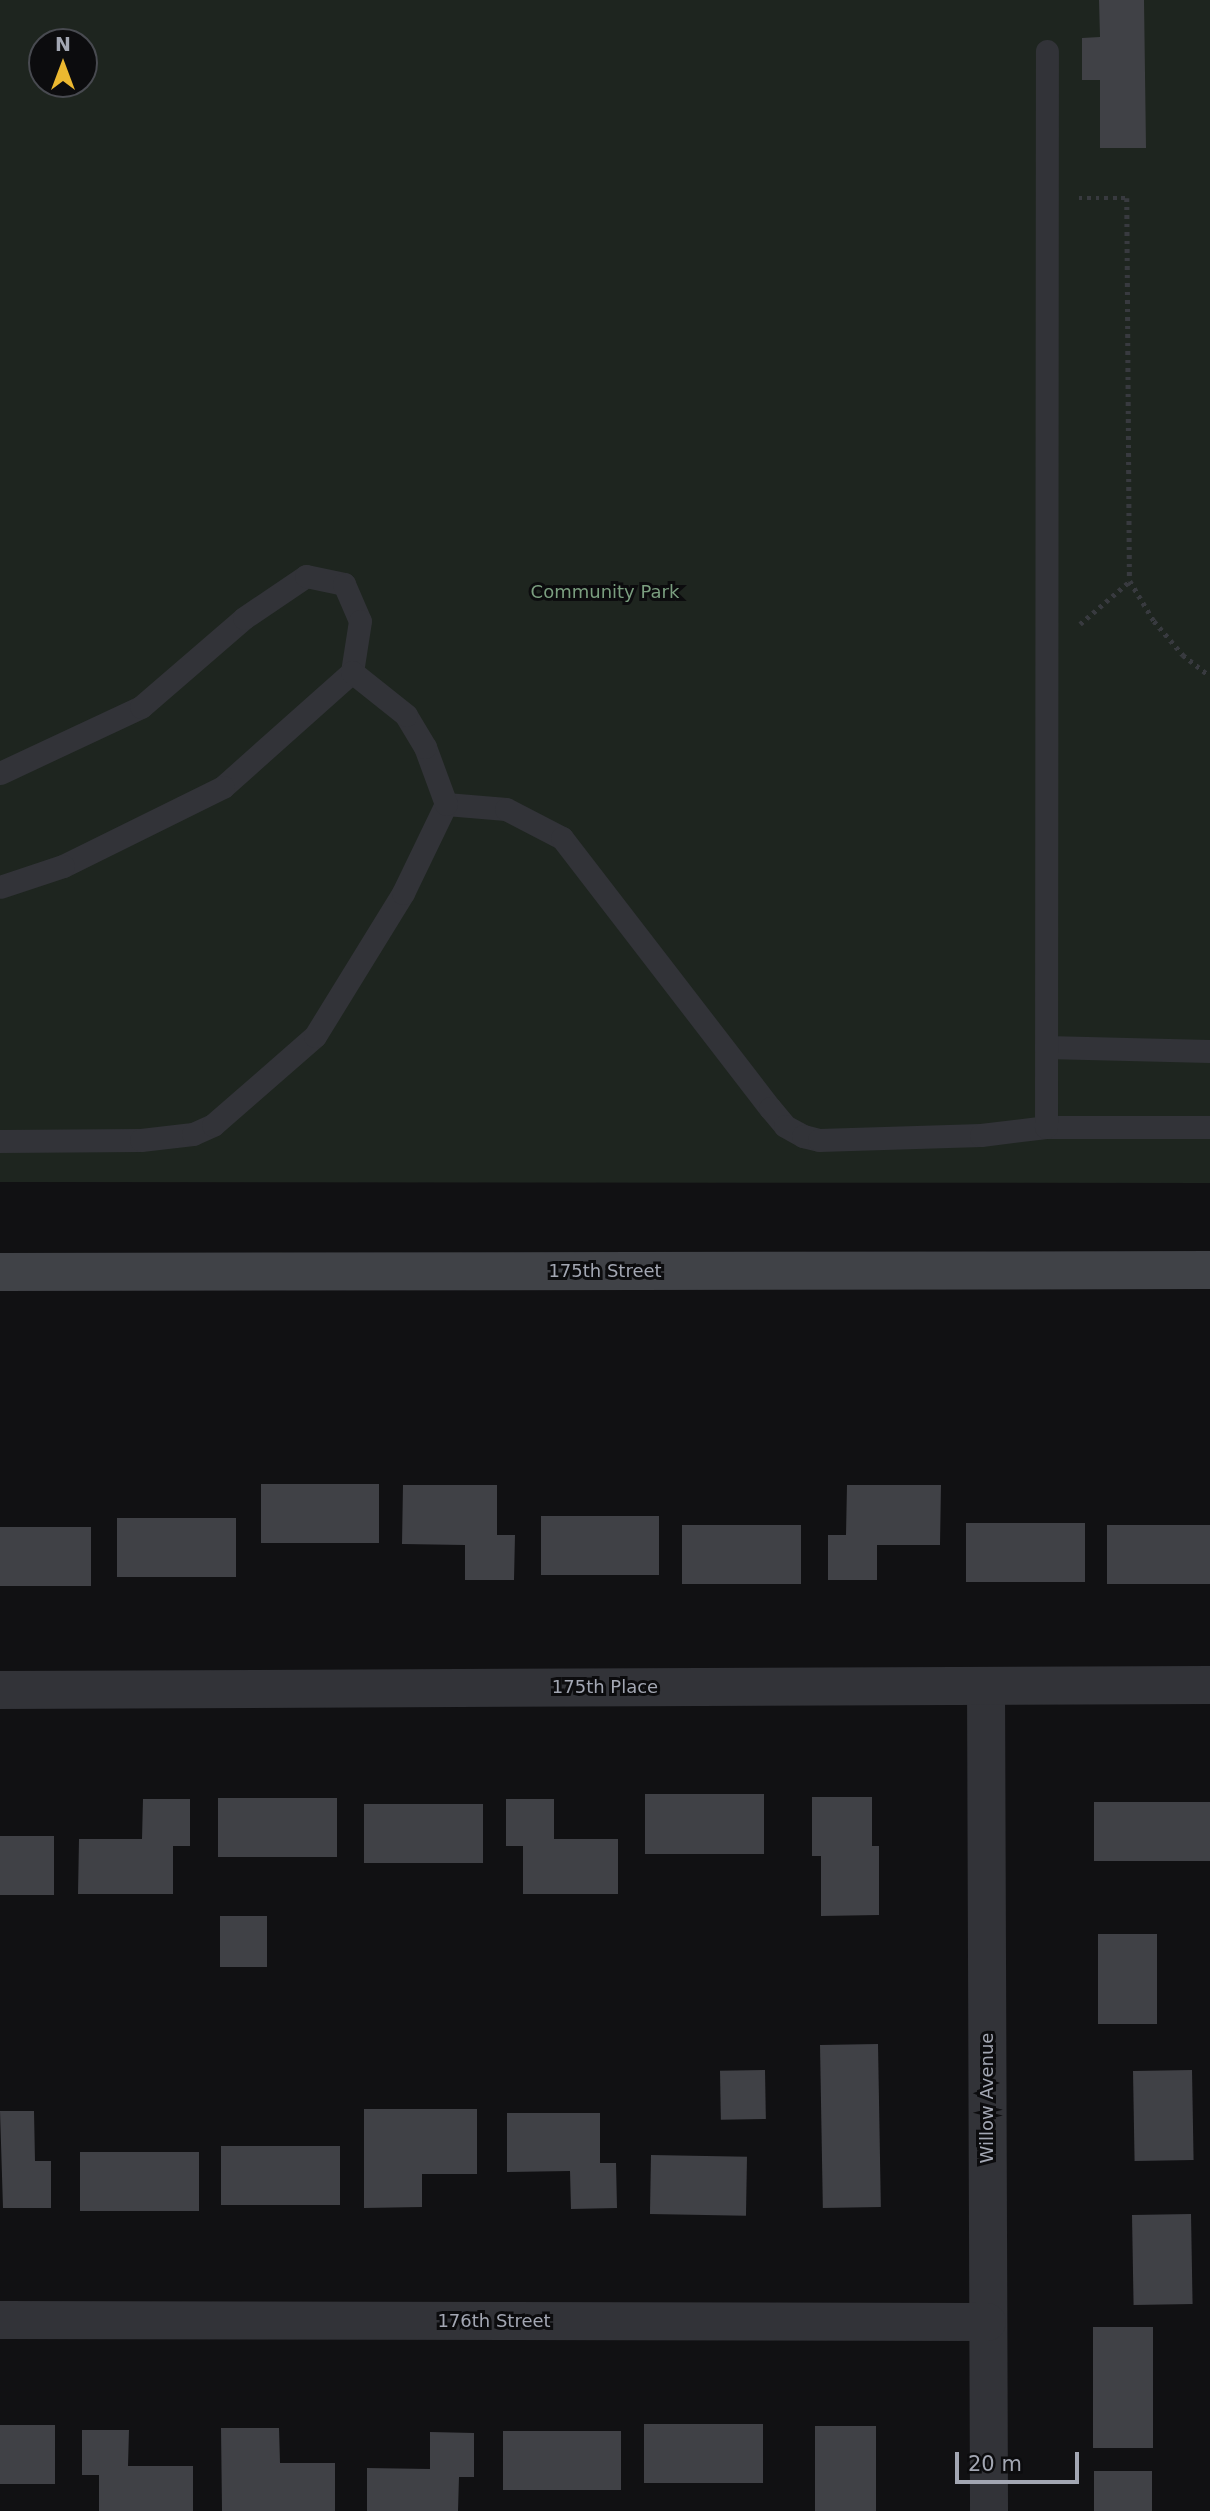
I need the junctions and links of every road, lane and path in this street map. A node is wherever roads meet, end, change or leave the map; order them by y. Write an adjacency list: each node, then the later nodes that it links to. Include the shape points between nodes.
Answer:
1 (1047, 51): 2 (lane)
2 (1047, 199): 3 (path, via 1127,198); 4 (lane)
3 (1130, 582): 4 (path, via 1097,614); 6 (path, via 1183,655)
4 (1046, 645): 10 (lane)
5 (352, 672): 7 (lane, via 360,621 344,584 306,576 244,618 141,707); 8 (lane, via 406,715 425,747); 9 (lane, via 223,787 63,866)
6 (1210, 676)
7 (0, 774)
8 (446, 804): 12 (lane, via 506,809 562,838 770,1108 785,1126 803,1136 819,1140 968,1135); 14 (lane, via 397,903 315,1036 212,1125 174,1138)
9 (0, 887)
10 (1046, 1047): 11 (lane); 12 (lane)
11 (1210, 1051)
12 (1046, 1127): 13 (lane)
13 (1210, 1127)
14 (0, 1141)
15 (1210, 1270): 16 (main road, 175th Street)
16 (0, 1272)
17 (1210, 1685): 18 (street, 175th Place)
18 (986, 1686): 19 (street, 175th Place); 21 (street, Willow Avenue)
19 (0, 1690)
20 (0, 2320): 21 (street, 176th Street)
21 (987, 2322): 22 (street, Willow Avenue)
22 (989, 2511)

